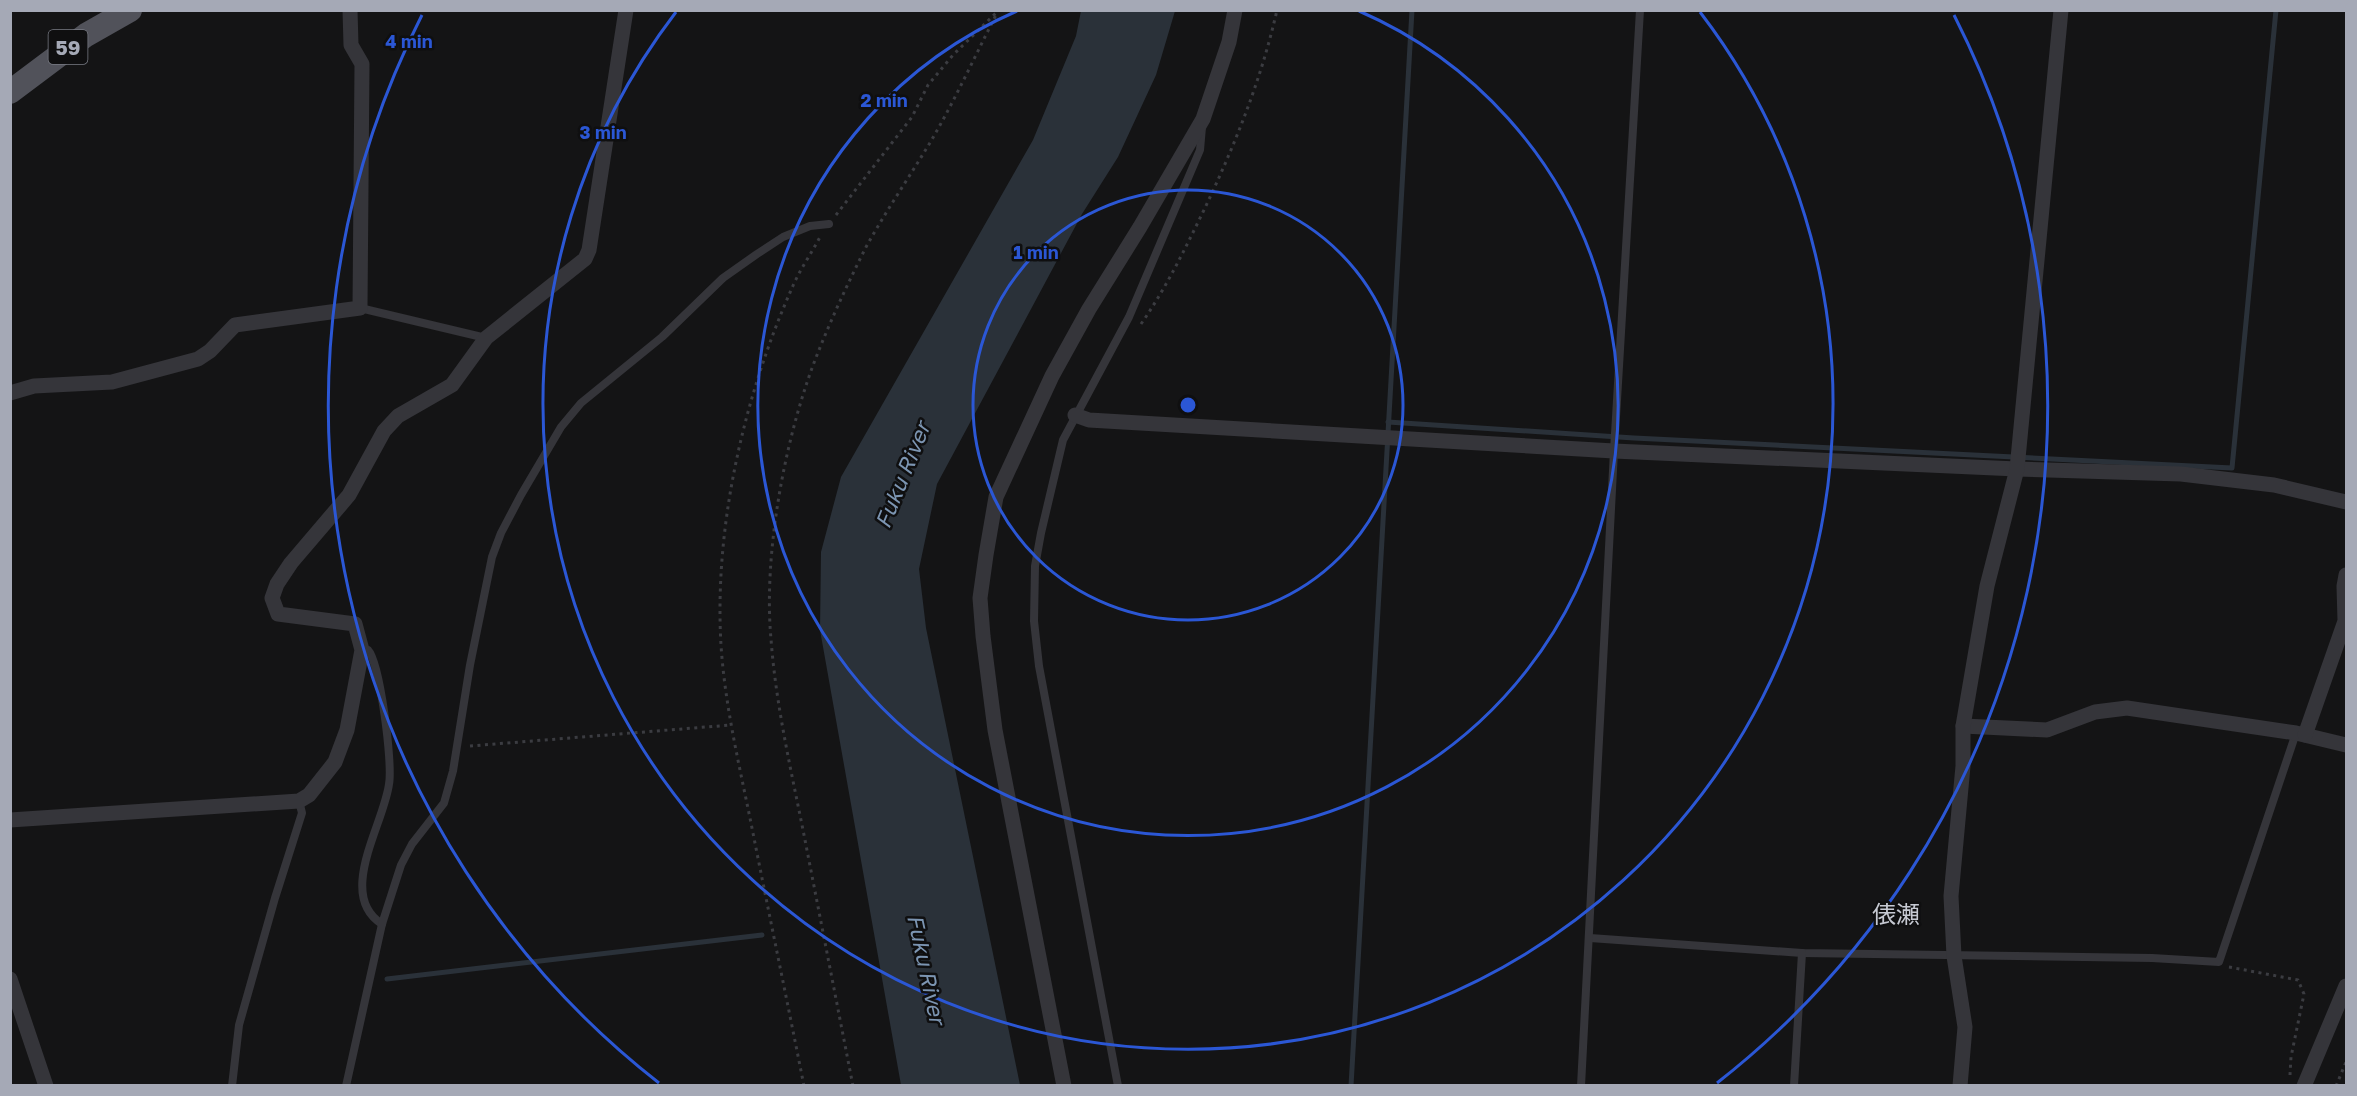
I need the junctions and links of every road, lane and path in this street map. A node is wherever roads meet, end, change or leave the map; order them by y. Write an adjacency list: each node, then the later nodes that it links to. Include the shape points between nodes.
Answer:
1 (130, 10): 9 (main road, 59, via 86,35)
2 (350, 10): 12 (street, via 351,45 362,64)
3 (626, 10): 14 (street, via 589,250 585,259)
4 (1235, 10): 10 (street, via 1229,42)
5 (1277, 10): 13 (path, via 1250,103 1215,186 1164,291)
6 (1640, 10): 17 (lane)
7 (2061, 10): 18 (street)
8 (998, 11): 11 (path, via 928,85 912,117); 42 (path, via 842,297 817,353 797,417 778,503 770,597 777,693)
9 (10, 92)
10 (1203, 119): 16 (lane, via 1200,150 1174,214 1128,317); 43 (street, via 1052,376 996,496 980,598 995,730)
11 (829, 224): 22 (path, via 792,286 769,345 730,488 723,555 721,645); 26 (lane, via 810,226 783,237 723,278 662,337 581,403 561,427 521,495 492,557)
12 (360, 308): 14 (lane); 15 (street, via 235,325 198,359 112,382 34,386)
13 (1140, 325)
14 (486, 338): 21 (street, via 452,385 398,416 384,431 349,495 276,584 272,598 278,614 355,624)
15 (10, 393)
16 (1075, 415): 17 (street, via 1089,420); 44 (lane, via 1063,440 1041,533 1035,567 1034,621 1039,666)
17 (1614, 451): 18 (street); 30 (lane)
18 (2017, 470): 19 (street, via 2181,474 2274,485); 23 (street, via 1987,585)
19 (2346, 502)
20 (2346, 575): 24 (street, via 2345,621)
21 (362, 650): 27 (street, via 347,730 335,762 309,795); 29 (lane, via 373,656 377,671 389,759 389,787 367,855 363,885 367,911)
22 (731, 725): 26 (path); 41 (path)
23 (1963, 726): 24 (street, via 2048,730 2096,712 2127,708); 32 (street, via 1951,896)
24 (2300, 734): 25 (street); 33 (lane)
25 (2346, 745)
26 (456, 748): 29 (lane, via 444,802 411,844)
27 (299, 801): 28 (street); 39 (lane, via 302,813 239,1025)
28 (10, 820)
29 (382, 924): 40 (lane)
30 (1590, 938): 31 (lane); 45 (lane)
31 (1802, 952): 32 (lane); 46 (lane)
32 (1954, 956): 33 (lane); 47 (street, via 1965,1027)
33 (2219, 962): 37 (path, via 2234,969 2298,980 2304,994)
34 (10, 979): 38 (street)
35 (2346, 986): 48 (street)
36 (2346, 1062): 49 (path)
37 (2290, 1076)
38 (46, 1086)
39 (232, 1086)
40 (346, 1086)
41 (804, 1086)
42 (853, 1086)
43 (1064, 1086)
44 (1118, 1086)
45 (1581, 1086)
46 (1794, 1086)
47 (1960, 1086)
48 (2304, 1086)
49 (2336, 1086)

